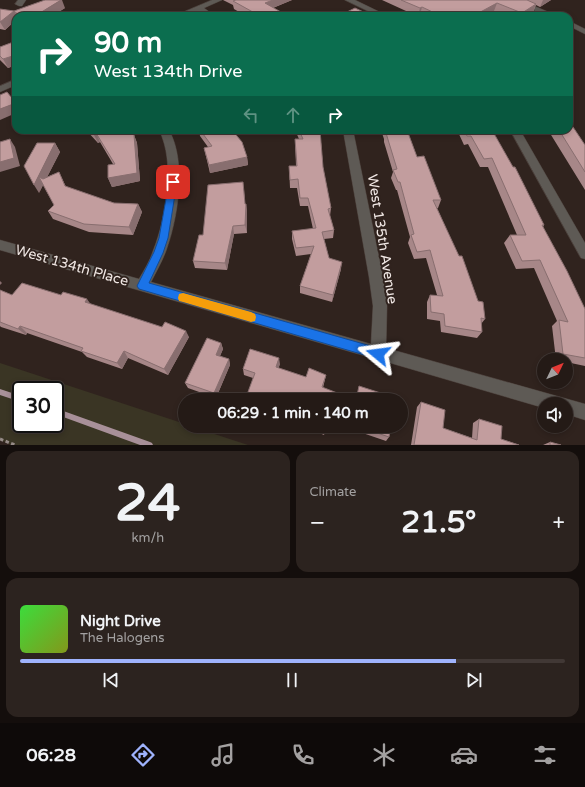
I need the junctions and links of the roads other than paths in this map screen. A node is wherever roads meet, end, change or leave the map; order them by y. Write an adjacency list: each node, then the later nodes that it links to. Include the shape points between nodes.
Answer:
1 (218, 0): 4 (street)
2 (349, 0): 7 (street)
3 (513, 0): 8 (street)
4 (198, 8): 5 (street); 6 (street)
5 (188, 12)
6 (204, 12)
7 (375, 12)
8 (544, 12)
9 (573, 25): 10 (street)
10 (585, 32)
11 (12, 84): 12 (street)
12 (0, 89)
13 (165, 134): 18 (street, via 172,152 171,199 159,253)
14 (349, 134): 19 (street, West 135th Avenue, via 380,306)
15 (517, 134): 17 (street)
16 (0, 245): 18 (street, West 134th Place)
17 (585, 254)
18 (142, 286): 19 (street, West 134th Place)
19 (378, 354): 20 (street, West 134th Place)
20 (537, 398)
21 (573, 408): 22 (street)
22 (585, 412)

